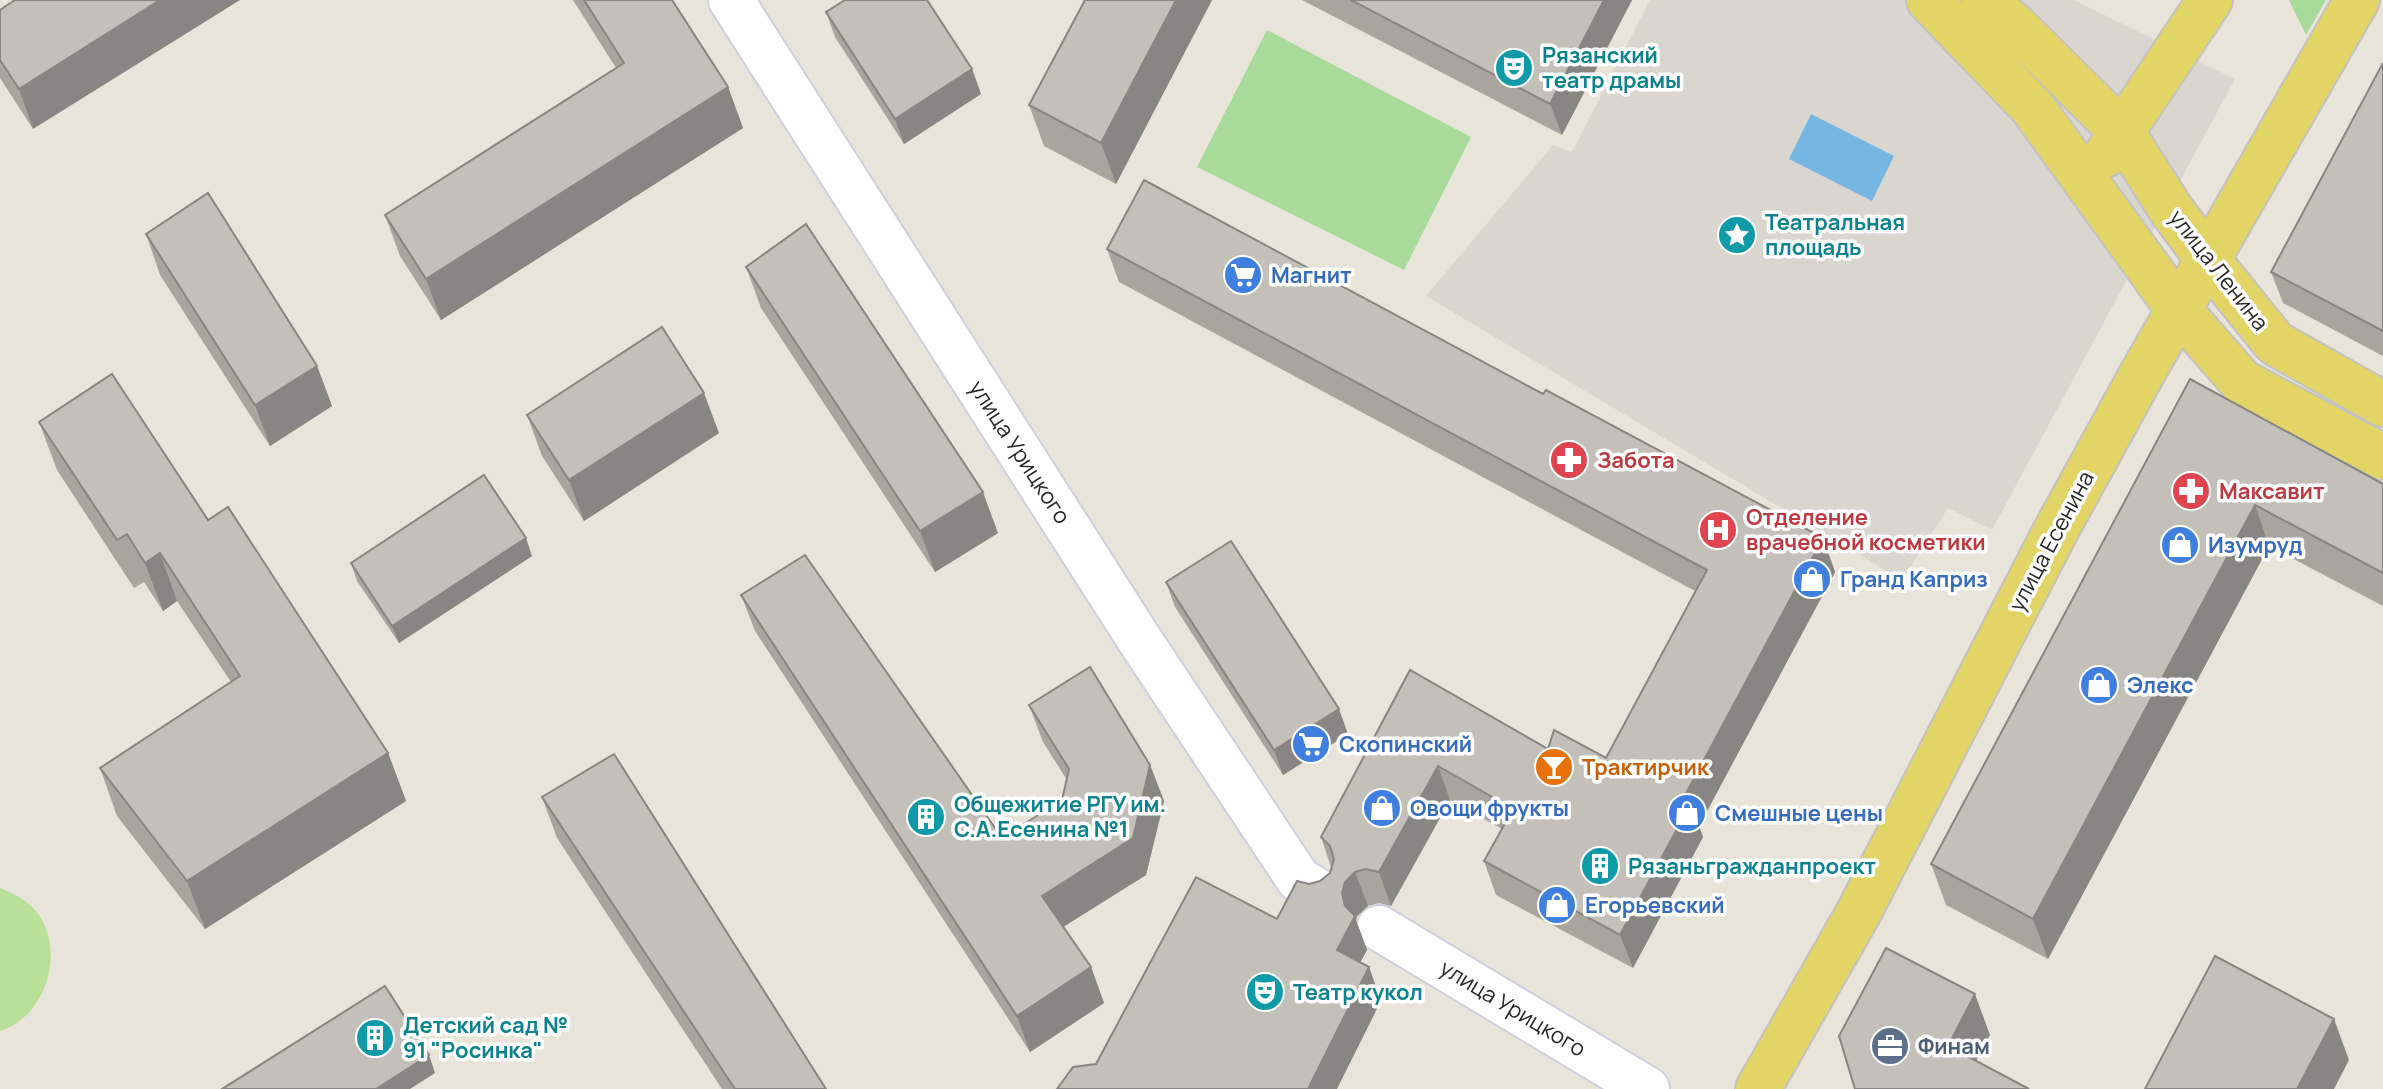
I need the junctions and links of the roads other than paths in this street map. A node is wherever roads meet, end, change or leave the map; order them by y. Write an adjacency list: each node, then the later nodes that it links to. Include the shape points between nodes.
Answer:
1 (731, 0): 12 (street, улица Урицкого, via 1156,664 1299,880)
2 (1929, 0): 7 (main road, via 2032,107)
3 (1984, 0): 6 (main road, улица Ленина)
4 (2210, 0): 6 (main road)
5 (2357, 0): 8 (main road, улица Есенина)
6 (2122, 132): 7 (main road); 8 (main road, улица Ленина)
7 (2088, 183): 9 (main road)
8 (2208, 260): 9 (main road, улица Есенина); 10 (main road, улица Ленина, via 2275,343)
9 (2179, 310): 11 (main road, via 2242,382); 15 (main road, улица Есенина, via 2054,534 1859,912)
10 (2383, 404)
11 (2383, 457)
12 (1321, 893)
13 (1379, 928): 14 (street, улица Урицкого)
14 (1647, 1089)
15 (1758, 1089)

